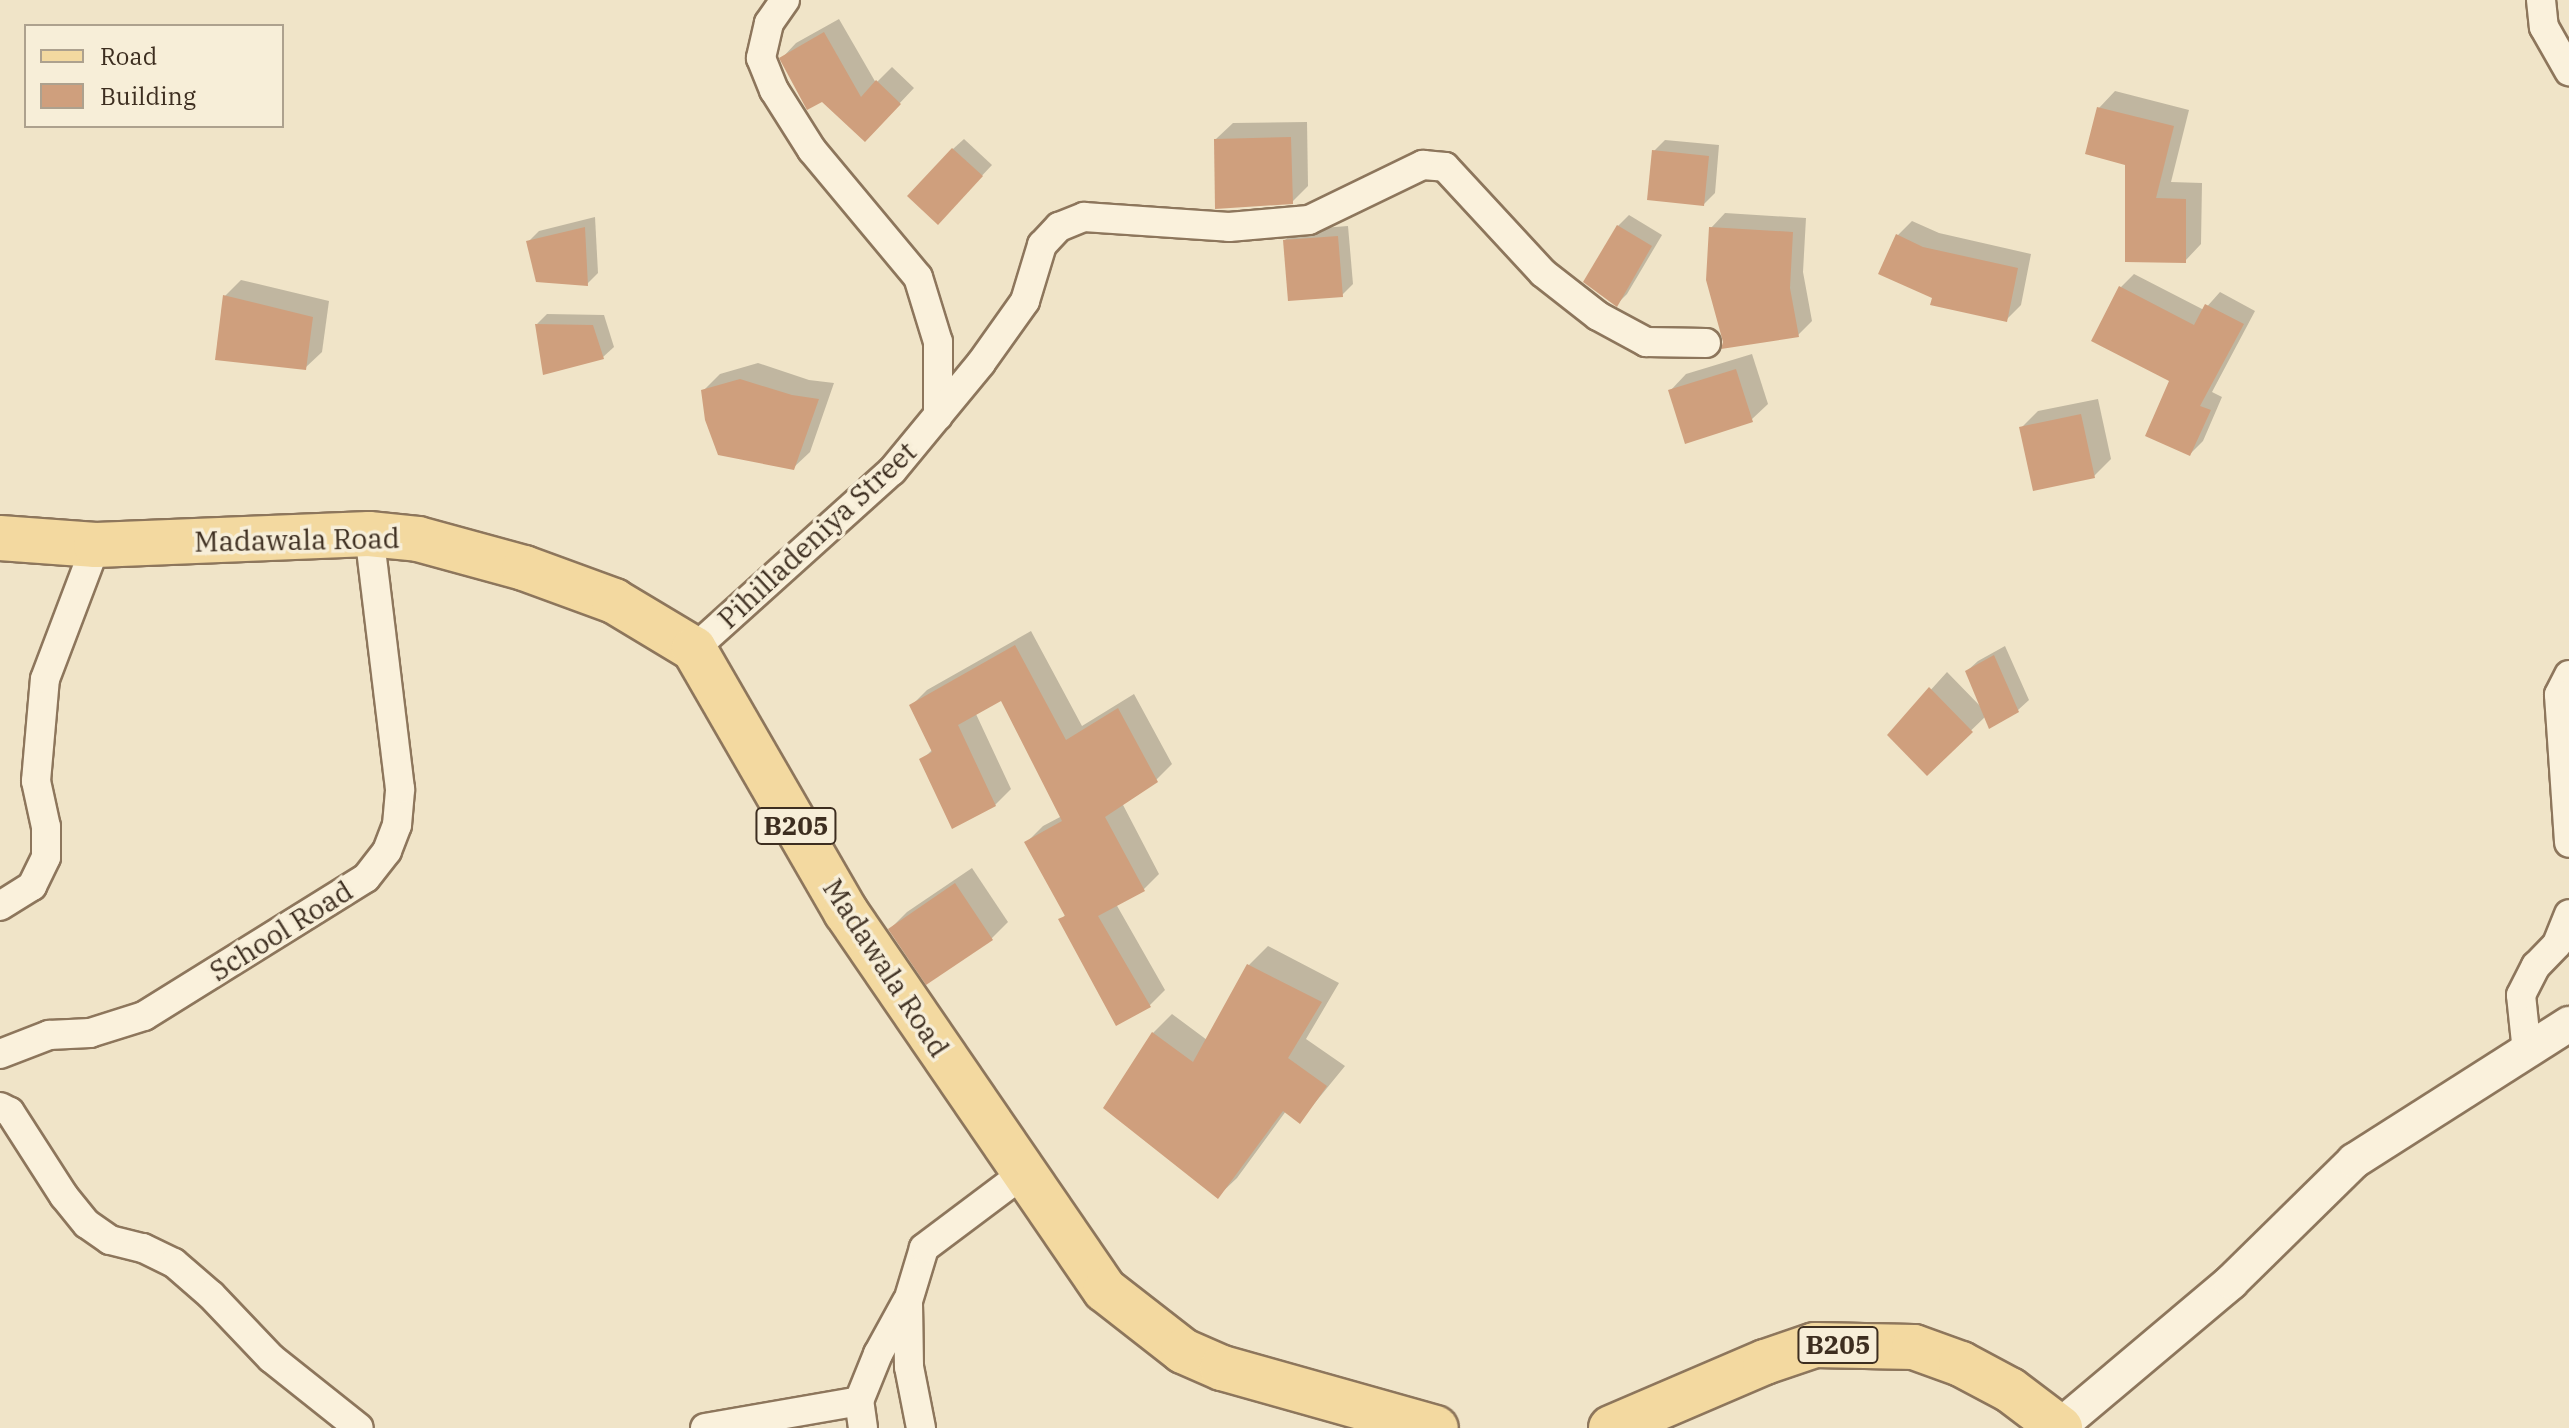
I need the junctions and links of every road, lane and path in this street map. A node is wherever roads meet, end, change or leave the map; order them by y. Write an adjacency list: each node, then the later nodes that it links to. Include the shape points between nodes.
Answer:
1 (785, 0): 5 (street, via 769,23 761,58 774,90 812,150 918,277 938,342)
2 (2541, 0): 3 (street, via 2544,27)
3 (2569, 71)
4 (1706, 343): 5 (street, Pihilladeniya Street, via 1646,342 1598,316 1543,273 1445,167 1423,165 1309,220 1229,227 1084,217 1059,227 1042,245 1025,301)
5 (938, 416): 9 (street, Pihilladeniya Street, via 892,471)
6 (369, 534): 8 (main road, Madawala Road / B205); 9 (main road, Madawala Road / B205, via 418,539 524,568 614,601); 16 (street, School Road, via 400,789 397,825 387,851 366,878 144,1016 90,1033 49,1035)
7 (0, 538): 8 (main road, Madawala Road / B205)
8 (96, 545): 12 (street, via 45,679 36,781 46,857 32,886)
9 (694, 649): 18 (main road, Madawala Road / B205, via 846,912)
10 (2569, 675): 11 (street, via 2559,695)
11 (2569, 843)
12 (0, 906)
13 (2569, 914): 15 (street, via 2557,944 2536,966 2521,995)
14 (2569, 1024): 15 (street)
15 (2527, 1052): 21 (street, via 2354,1161 2231,1282)
16 (0, 1054)
17 (0, 1107): 22 (street, via 10,1112 87,1224 110,1240 174,1263 271,1358)
18 (1024, 1173): 19 (street, via 924,1248); 25 (main road, Madawala Road / B205, via 1105,1290 1183,1351 1222,1368)
19 (908, 1301): 20 (street, via 878,1354); 24 (street, via 909,1367)
20 (861, 1415): 23 (street)
21 (2059, 1427): 26 (main road, B205, via 2010,1390 1914,1347 1815,1345)
22 (359, 1428)
23 (705, 1428)
24 (921, 1428)
25 (1436, 1428)
26 (1611, 1428)

